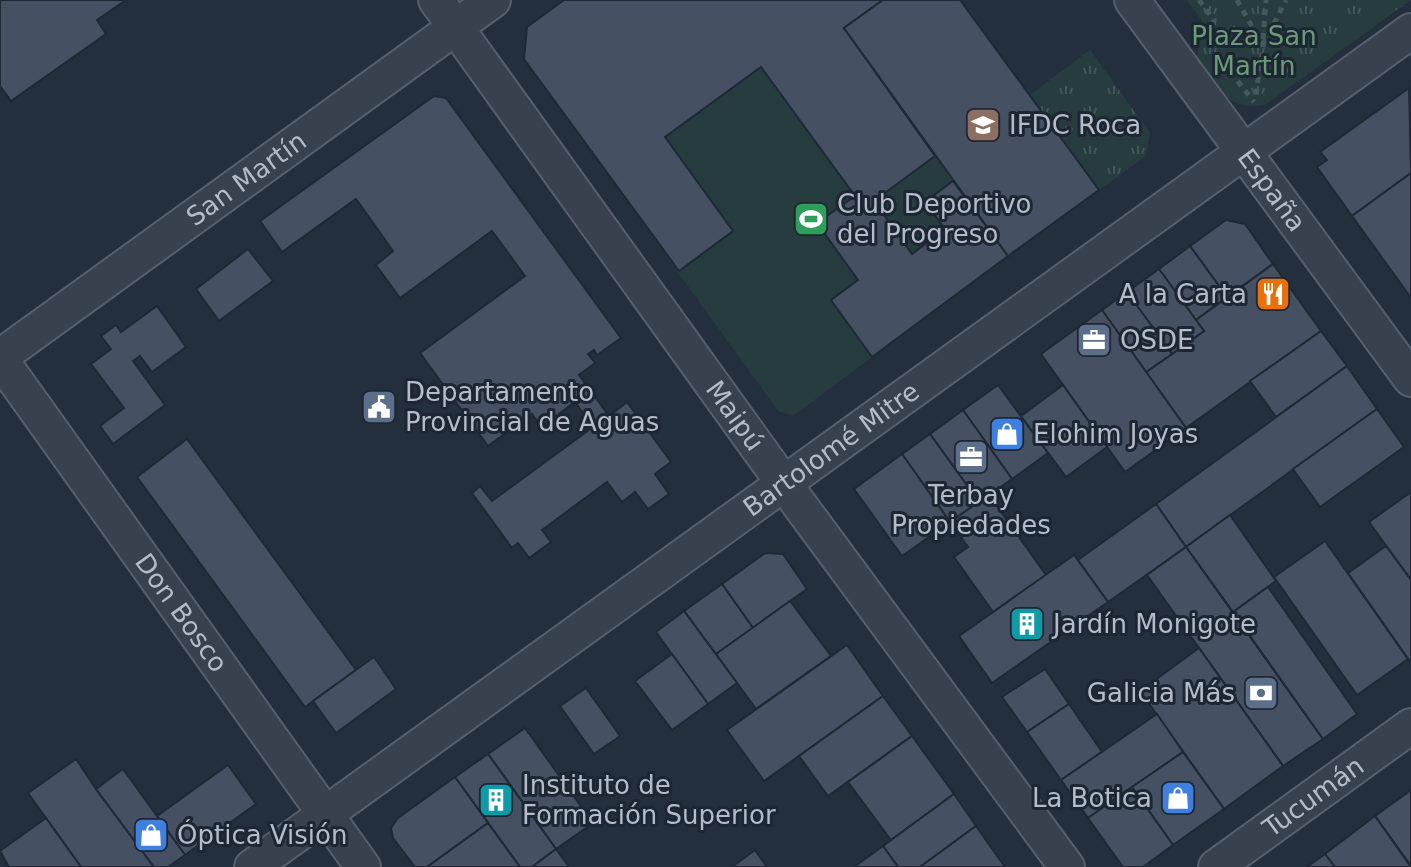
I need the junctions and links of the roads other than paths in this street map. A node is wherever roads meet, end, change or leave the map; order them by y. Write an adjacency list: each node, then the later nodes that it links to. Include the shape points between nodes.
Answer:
1 (436, 0): 4 (street, Maipú)
2 (493, 0): 4 (street, San Martín)
3 (1132, 0): 6 (street, España)
4 (456, 28): 7 (street, San Martín); 9 (street, Maipú)
5 (1411, 31): 6 (street, Bartolomé Mitre)
6 (1243, 153): 8 (street, España); 9 (street, Bartolomé Mitre)
7 (0, 358): 11 (street, Don Bosco)
8 (1411, 379)
9 (782, 481): 11 (street, Bartolomé Mitre); 14 (street, Maipú)
10 (1411, 726): 15 (street, Tucumán)
11 (324, 814): 12 (street, Bartolomé Mitre); 13 (street, Don Bosco)
12 (252, 867)
13 (363, 867)
14 (1067, 867)
15 (1216, 867)

